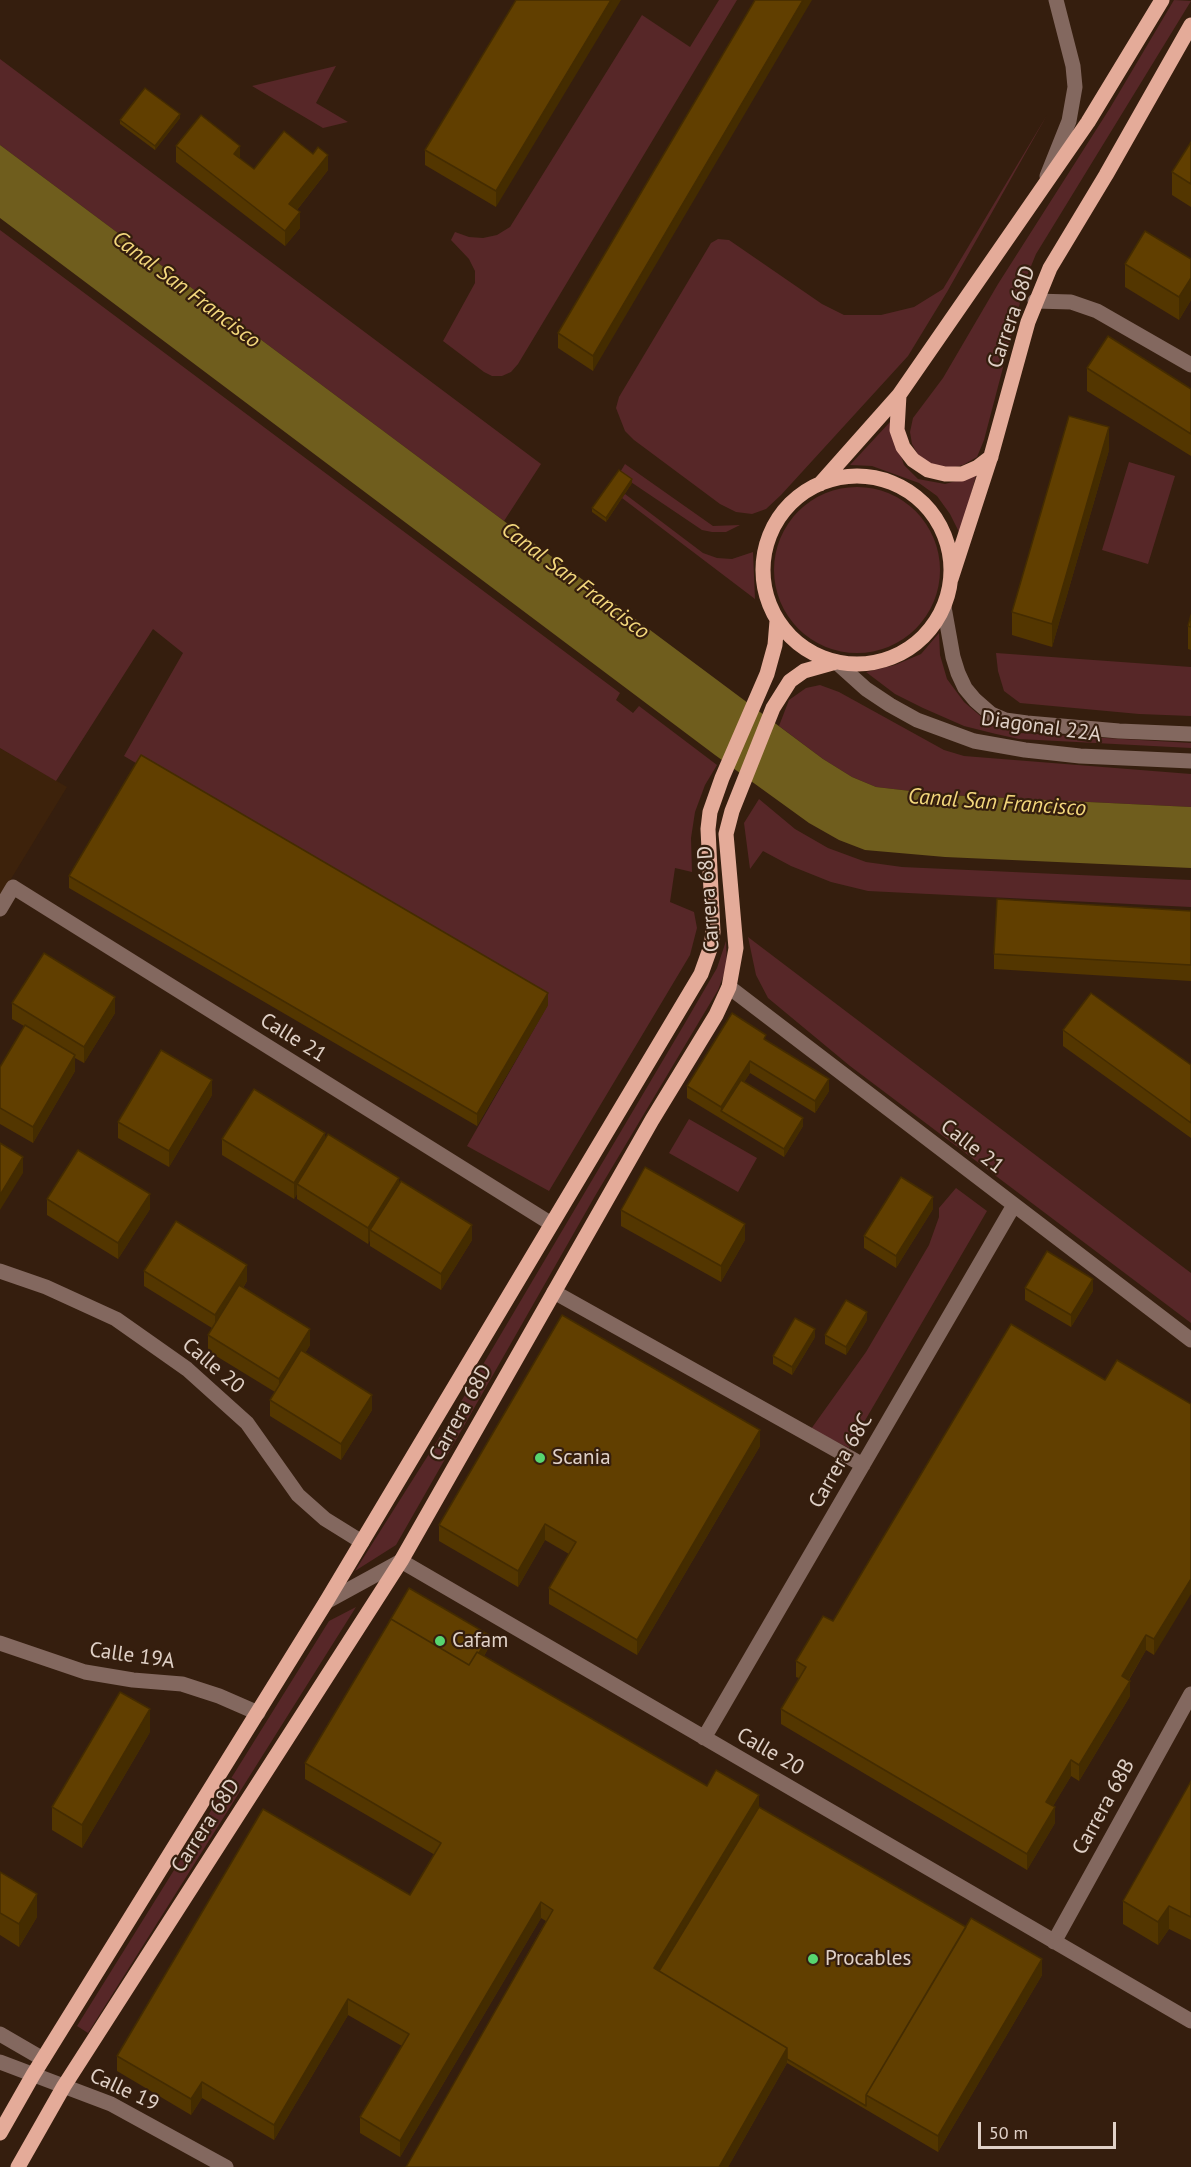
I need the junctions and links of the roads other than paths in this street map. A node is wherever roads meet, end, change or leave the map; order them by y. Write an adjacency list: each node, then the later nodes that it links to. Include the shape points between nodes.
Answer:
1 (1056, 0): 4 (street, via 1075,87 1069,121)
2 (1162, 0): 4 (main road, Carrera 68D)
3 (1191, 25): 5 (main road, Carrera 68D, via 1067,237)
4 (1042, 189): 7 (main road, Carrera 68D)
5 (1035, 301): 6 (street, via 1071,302 1097,311); 8 (main road, Carrera 68D)
6 (1191, 365)
7 (899, 395): 8 (main road, via 897,430 903,447 928,470 962,474); 9 (main road, Carrera 68D)
8 (991, 456): 10 (main road, Carrera 68D)
9 (820, 484): 10 (main road, via 847,477 876,478 900,486 924,504 941,526 950,553); 12 (main road, via 795,499 776,522 765,547 764,584)
10 (951, 579): 11 (main road)
11 (944, 606): 13 (main road, via 933,627 916,644 894,657 870,663); 14 (street, Diagonal 22A, via 958,673 970,694 991,714 1026,723)
12 (777, 621): 13 (main road, via 793,640); 19 (main road, Carrera 68D, via 773,653 710,812 711,946 700,974)
13 (836, 662): 15 (street, Diagonal 22A, via 866,689 899,710 974,741 1069,755); 17 (main road, Carrera 68D, via 796,675 790,681 773,708 740,788 726,834 736,948)
14 (1191, 734)
15 (1191, 761)
16 (0, 909): 19 (street, Calle 21, via 13,887)
17 (729, 987): 18 (street, Calle 21); 21 (main road, Carrera 68D, via 711,1025)
18 (1014, 1205): 22 (street, Calle 21); 23 (street, Carrera 68C)
19 (550, 1223): 24 (main road, Carrera 68D)
20 (0, 1271): 24 (street, Calle 20, via 116,1319 187,1368 247,1423 298,1495 325,1519)
21 (554, 1292): 23 (street); 25 (main road, Carrera 68D)
22 (1191, 1340)
23 (863, 1465): 30 (street, Carrera 68C)
24 (362, 1542): 26 (main road, Carrera 68D)
25 (401, 1562): 26 (street); 30 (street, Calle 20); 37 (main road, Carrera 68D)
26 (326, 1602): 29 (main road, Carrera 68D)
27 (0, 1643): 29 (street, Calle 19A, via 86,1672 182,1684)
28 (1190, 1700): 31 (street, Carrera 68B)
29 (258, 1713): 34 (main road, Carrera 68D)
30 (704, 1738): 31 (street, Calle 20)
31 (1054, 1942): 32 (street, Calle 20)
32 (1191, 2021)
33 (0, 2034): 34 (street)
34 (43, 2059): 36 (main road, Carrera 68D)
35 (0, 2062): 36 (street, Calle 19)
36 (33, 2075): 37 (street, Calle 19); 38 (main road, Carrera 68D)
37 (64, 2086): 39 (main road, Carrera 68D); 40 (street, Calle 19, via 111,2104)
38 (0, 2133)
39 (18, 2167)
40 (226, 2167)

